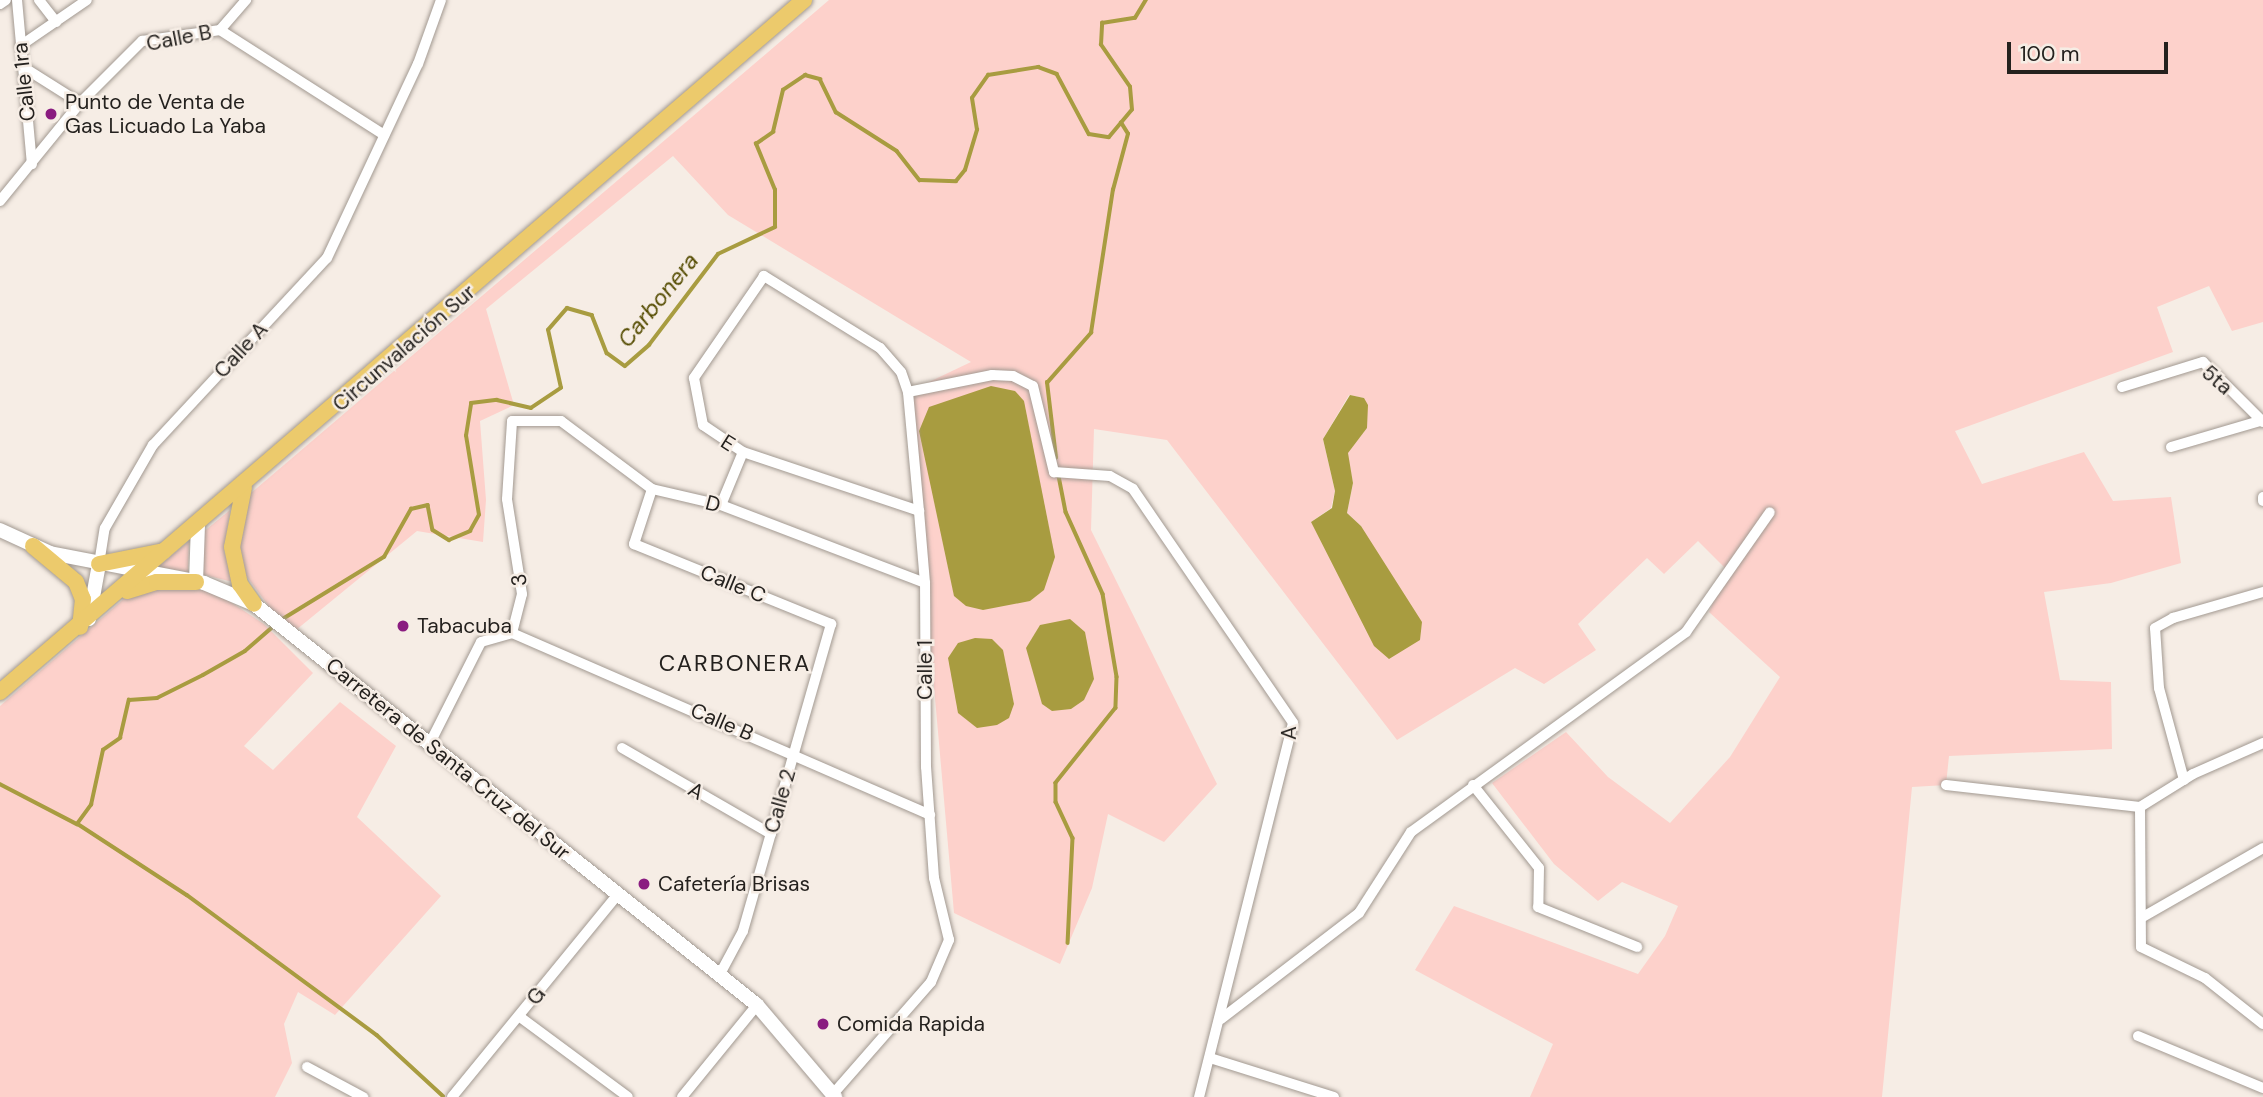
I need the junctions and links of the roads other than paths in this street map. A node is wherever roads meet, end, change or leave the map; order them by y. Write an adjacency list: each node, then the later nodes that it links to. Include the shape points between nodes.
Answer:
1 (6, 0): 8 (street)
2 (16, 0): 11 (street, Calle 1ra)
3 (39, 0): 9 (street)
4 (87, 0): 9 (street)
5 (246, 0): 10 (street, Calle B)
6 (441, 0): 14 (street, Calle A)
7 (804, 0): 24 (main road, Circunvalación Sur)
8 (0, 4)
9 (56, 22): 11 (street)
10 (220, 30): 13 (street, Calle B, via 142,41); 14 (street)
11 (20, 46): 12 (street, Calle 1ra)
12 (23, 67): 13 (street); 15 (street, Calle 1ra)
13 (80, 103): 15 (street, Calle B)
14 (384, 135): 33 (street, Calle A, via 327,258 153,445 105,528)
15 (32, 164): 16 (street, Calle B)
16 (0, 201)
17 (764, 276): 19 (street, Calle 1, via 880,348 901,372); 23 (street, E, via 707,352 694,378 703,425)
18 (2122, 387): 21 (street, 5ta, via 2203,362)
19 (908, 392): 27 (street, Calle 1); 61 (street, A, via 992,375 1024,379 1040,402 1054,472 1110,476 1133,489 1293,723)
20 (512, 421): 25 (street, D, via 561,421); 42 (street, 3, via 507,499 522,594)
21 (2261, 421): 22 (street)
22 (2171, 447)
23 (743, 452): 26 (street); 27 (street, E)
24 (244, 487): 29 (main road, Circunvalación Sur); 39 (main road, via 232,547 240,584)
25 (652, 489): 26 (street, D); 41 (street, Calle C, via 634,544)
26 (721, 505): 36 (street, D)
27 (919, 511): 36 (street, Calle 1)
28 (1770, 512): 49 (street, via 1686,632)
29 (198, 525): 32 (main road, Circunvalación Sur); 35 (main road)
30 (0, 530): 31 (main road, Carretera de Santa Cruz del Sur)
31 (33, 546): 33 (main road, Carretera de Santa Cruz del Sur); 40 (main road, via 76,582)
32 (170, 549): 33 (main road); 34 (main road, Circunvalación Sur)
33 (99, 564): 34 (main road, Carretera de Santa Cruz del Sur); 40 (main road)
34 (145, 571): 35 (main road, Carretera de Santa Cruz del Sur); 38 (main road, Circunvalación Sur)
35 (196, 582): 38 (main road, via 157,582); 39 (main road, Carretera de Santa Cruz del Sur)
36 (925, 583): 52 (street, Calle 1)
37 (2263, 592): 48 (street, via 2173,618 2155,628 2159,688)
38 (121, 593): 40 (main road, Circunvalación Sur)
39 (254, 604): 45 (main road, Carretera de Santa Cruz del Sur)
40 (85, 624): 43 (main road, Circunvalación Sur)
41 (831, 624): 47 (street, Calle 2)
42 (512, 633): 45 (street, via 481,642); 47 (street, Calle B)
43 (0, 692)
44 (2263, 743): 48 (street)
45 (429, 745): 55 (main road, Carretera de Santa Cruz del Sur)
46 (622, 748): 53 (street, A)
47 (794, 752): 52 (street, Calle B); 53 (street, Calle 2)
48 (2184, 779): 51 (street)
49 (1473, 785): 57 (street, via 1539,867 1538,907); 61 (street, via 1412,832 1359,913)
50 (1946, 785): 51 (street)
51 (2140, 807): 56 (street)
52 (930, 815): 68 (street, Calle 1, via 934,878 949,940 945,960)
53 (771, 834): 58 (street, Calle 2, via 743,931)
54 (2263, 848): 56 (street)
55 (618, 894): 58 (main road, Carretera de Santa Cruz del Sur); 60 (street, G)
56 (2140, 918): 62 (street, via 2141,947 2149,955 2206,978)
57 (1637, 947)
58 (720, 974): 59 (main road, Carretera de Santa Cruz del Sur)
59 (757, 1004): 68 (main road, Carretera de Santa Cruz del Sur); 71 (street)
60 (520, 1017): 69 (street, G); 70 (street)
61 (1221, 1019): 64 (street, A)
62 (2263, 1024)
63 (2138, 1036): 66 (street)
64 (1210, 1058): 72 (street, A); 73 (street)
65 (307, 1067): 67 (street)
66 (2262, 1092)
67 (356, 1095)
68 (834, 1096)
69 (452, 1097)
70 (628, 1097)
71 (682, 1097)
72 (1199, 1097)
73 (1334, 1097)

